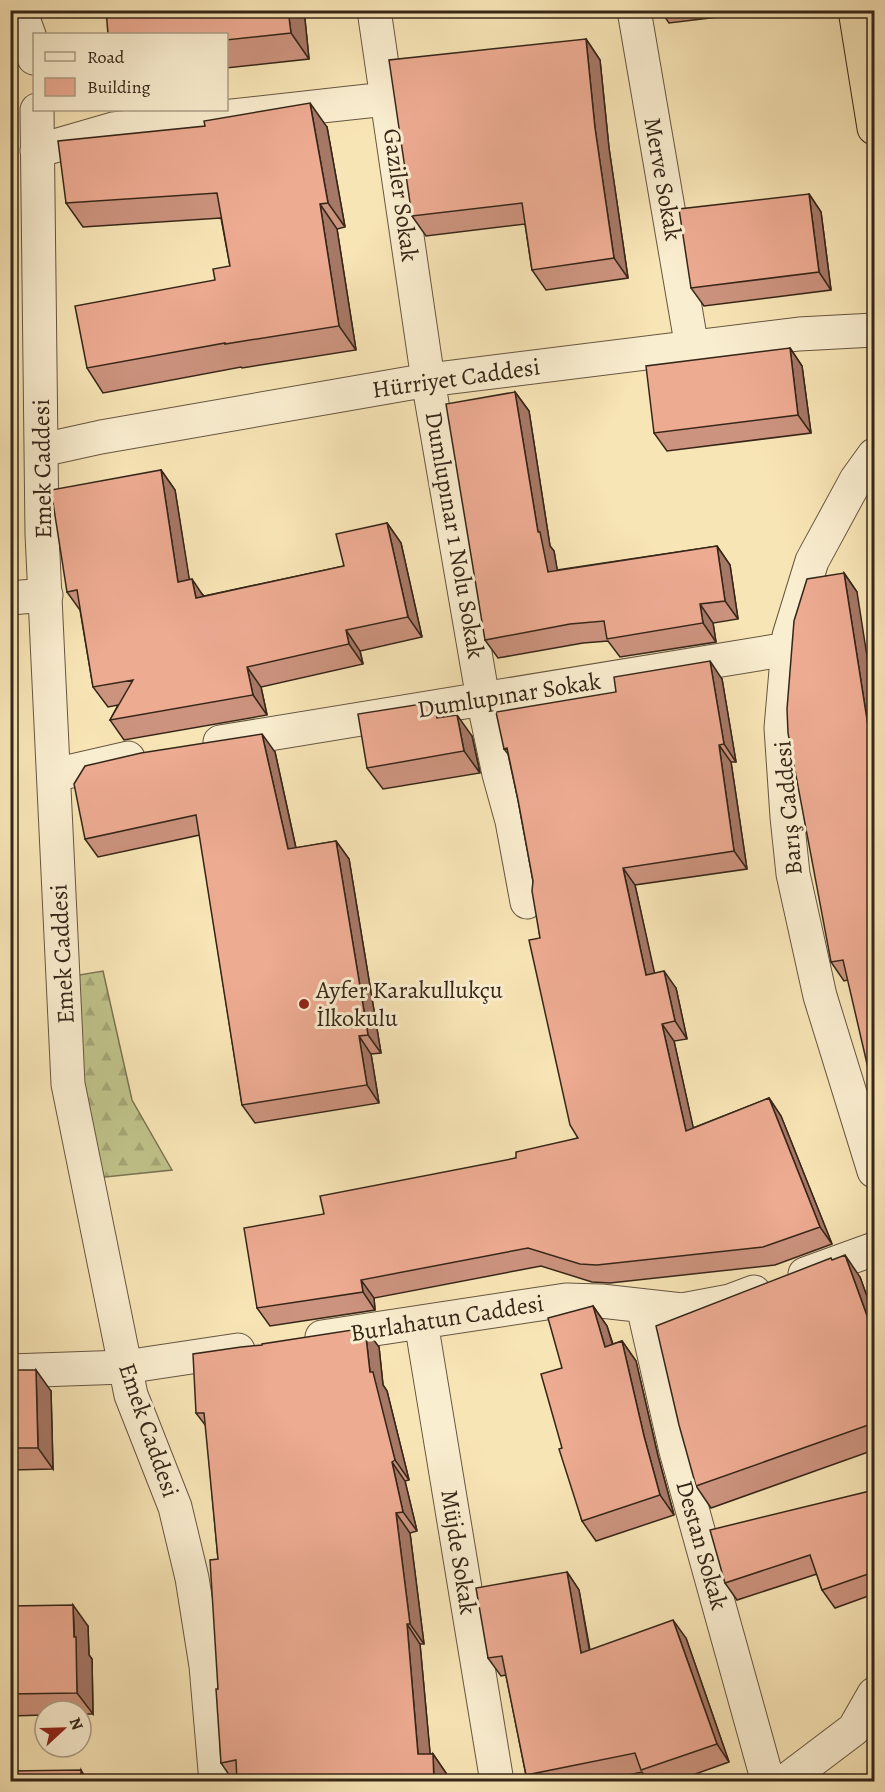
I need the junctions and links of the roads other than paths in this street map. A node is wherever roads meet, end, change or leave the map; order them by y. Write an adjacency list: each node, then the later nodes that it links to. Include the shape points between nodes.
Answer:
1 (20, 10): 5 (street)
2 (374, 10): 6 (street, Gaziler Sokak)
3 (634, 10): 11 (street, Merve Sokak)
4 (855, 10): 8 (highway)
5 (33, 53)
6 (386, 99): 9 (street, via 113,129); 12 (street, Gaziler Sokak)
7 (37, 111): 9 (street, Emek Caddesi)
8 (874, 128)
9 (37, 151): 13 (street, Emek Caddesi)
10 (874, 330): 11 (street, Hürriyet Caddesi, via 799,334)
11 (692, 348): 12 (street, Hürriyet Caddesi)
12 (428, 380): 13 (street, Hürriyet Caddesi); 18 (street, Dumlupınar 1 Nolu Sokak)
13 (42, 450): 15 (street, Emek Caddesi)
14 (874, 455): 17 (street, Barış Caddesi, via 812,561)
15 (46, 596): 16 (street); 21 (street, Emek Caddesi)
16 (10, 598)
17 (788, 649): 18 (street, Dumlupınar Sokak); 23 (street, Barış Caddesi, via 781,728 793,874 820,996)
18 (483, 699): 19 (street, Dumlupınar Sokak); 22 (street, Dumlupınar 1 Nolu Sokak)
19 (196, 745)
20 (162, 751): 21 (street)
21 (54, 775): 27 (street, Emek Caddesi, via 68,1084)
22 (527, 902)
23 (874, 1171)
24 (874, 1249): 25 (street, Burlahatun Caddesi, via 730,1301 682,1310)
25 (643, 1306): 26 (street, Burlahatun Caddesi, via 566,1300); 32 (street, Destan Sokak, via 676,1450)
26 (422, 1322): 27 (street, Burlahatun Caddesi); 31 (street, Müjde Sokak)
27 (124, 1367): 28 (street, Burlahatun Caddesi); 30 (street, Emek Caddesi, via 131,1395 175,1507 192,1578 206,1666)
28 (10, 1371)
29 (874, 1694): 33 (street, via 854,1729)
30 (216, 1782)
31 (497, 1782)
32 (768, 1782)
33 (784, 1782)

